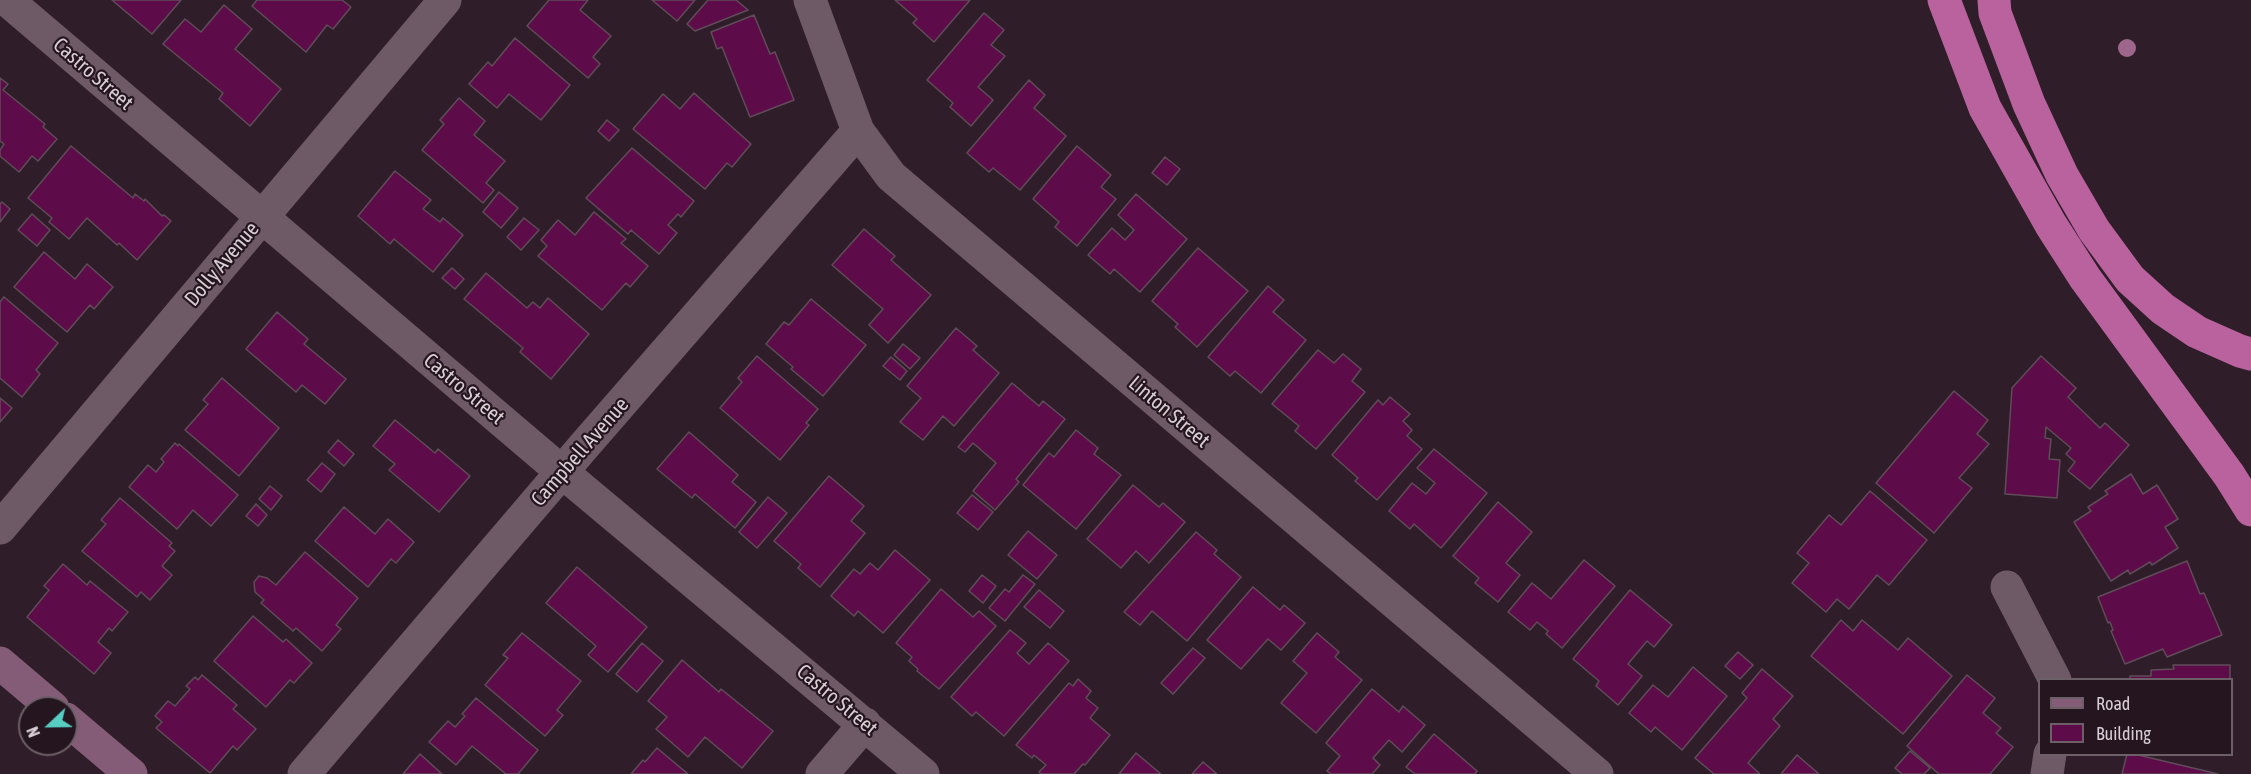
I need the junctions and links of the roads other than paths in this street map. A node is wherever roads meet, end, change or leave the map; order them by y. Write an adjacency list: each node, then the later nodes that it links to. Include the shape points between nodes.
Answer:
1 (7, 0): 7 (street, Castro Street)
2 (445, 0): 7 (street, Dolly Avenue)
3 (810, 0): 6 (street, Linton Street)
4 (1944, 0): 10 (highway, via 1985,108 2051,225)
5 (1994, 0): 8 (highway, via 1995,13 2028,104 2062,175 2100,238 2130,279 2163,309 2197,332)
6 (858, 131): 9 (street, Campbell Avenue); 23 (street, Linton Street, via 891,176)
7 (261, 218): 9 (street, Castro Street); 11 (street, Dolly Avenue)
8 (2251, 354)
9 (562, 472): 16 (street, Castro Street); 20 (street, Campbell Avenue)
10 (2251, 510)
11 (0, 528)
12 (2007, 587): 14 (street)
13 (0, 663): 15 (street)
14 (2054, 678)
15 (39, 696)
16 (865, 724): 21 (street); 22 (street, Castro Street)
17 (78, 729): 19 (street)
18 (2050, 756): 24 (street)
19 (131, 774)
20 (304, 774)
21 (822, 774)
22 (923, 774)
23 (1597, 774)
24 (2047, 774)

